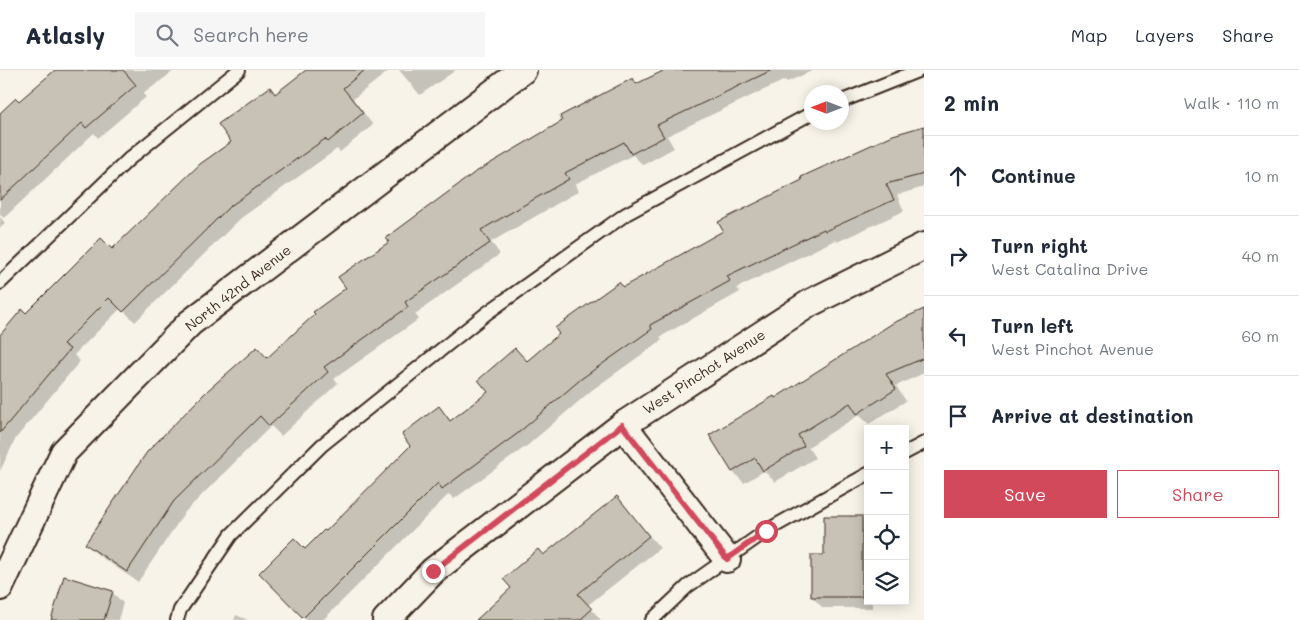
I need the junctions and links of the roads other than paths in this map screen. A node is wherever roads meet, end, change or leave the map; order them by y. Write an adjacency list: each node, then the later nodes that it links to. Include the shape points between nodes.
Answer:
1 (239, 70): 7 (lane, via 129,159)
2 (523, 70): 13 (street, North 42nd Avenue, via 190,323 64,452)
3 (920, 70): 4 (lane)
4 (849, 98)
5 (804, 117): 14 (lane, via 626,214 487,313 322,445 238,528 180,610)
6 (924, 246): 8 (street, West Pinchot Avenue, via 810,303)
7 (0, 284)
8 (622, 425): 12 (street); 15 (street, West Pinchot Avenue, via 433,571)
9 (924, 443): 10 (lane)
10 (909, 451)
11 (864, 476): 12 (lane, via 766,531)
12 (727, 559): 16 (lane, via 688,586)
13 (0, 587)
14 (177, 620)
15 (386, 620)
16 (652, 620)

